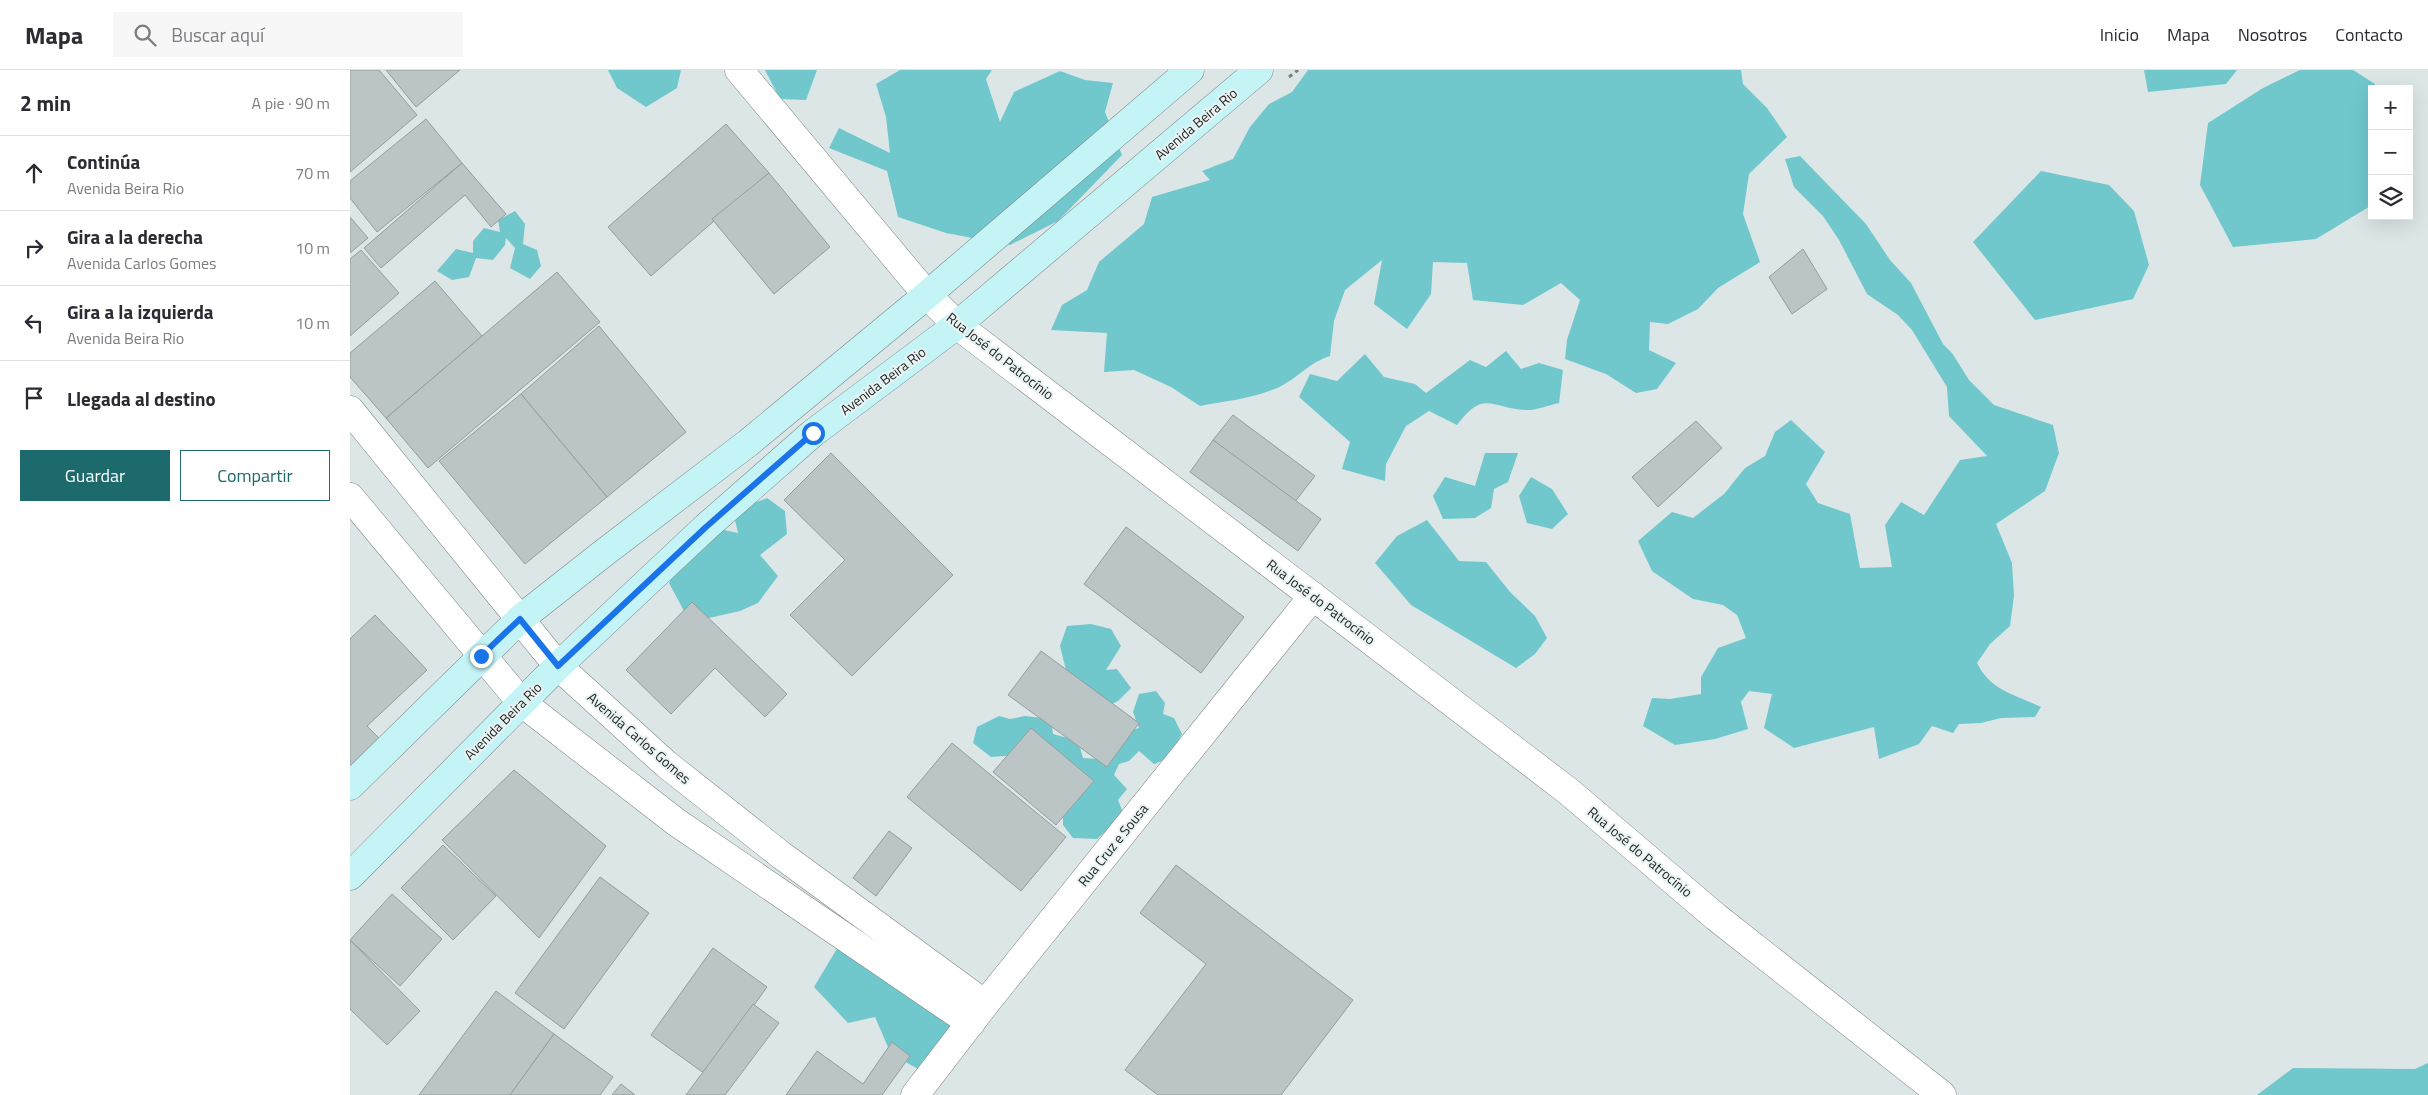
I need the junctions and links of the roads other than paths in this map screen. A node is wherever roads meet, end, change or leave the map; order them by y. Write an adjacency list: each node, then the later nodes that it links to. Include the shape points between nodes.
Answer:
1 (740, 70): 4 (street, Rua José do Patrocínio)
2 (1190, 70): 4 (main road)
3 (1259, 70): 5 (main road, Avenida Beira Rio)
4 (927, 295): 5 (street, Rua José do Patrocínio); 9 (main road, via 748,443)
5 (958, 325): 8 (street, Rua José do Patrocínio); 11 (main road, Avenida Beira Rio, via 813,433 706,527)
6 (350, 410): 9 (street, Avenida Carlos Gomes)
7 (350, 497): 10 (street)
8 (1313, 596): 15 (street, Rua Cruz e Sousa); 17 (street, Rua José do Patrocínio, via 1568,791 1716,917)
9 (520, 619): 10 (main road); 11 (street, Avenida Carlos Gomes)
10 (481, 656): 12 (street); 13 (main road)
11 (558, 666): 12 (main road, Avenida Beira Rio); 15 (street, Avenida Carlos Gomes, via 666,764)
12 (521, 702): 14 (main road, Avenida Beira Rio); 15 (street, via 676,822)
13 (350, 786)
14 (350, 876)
15 (978, 1014): 16 (street, Rua Cruz e Sousa)
16 (915, 1095)
17 (1942, 1095)

